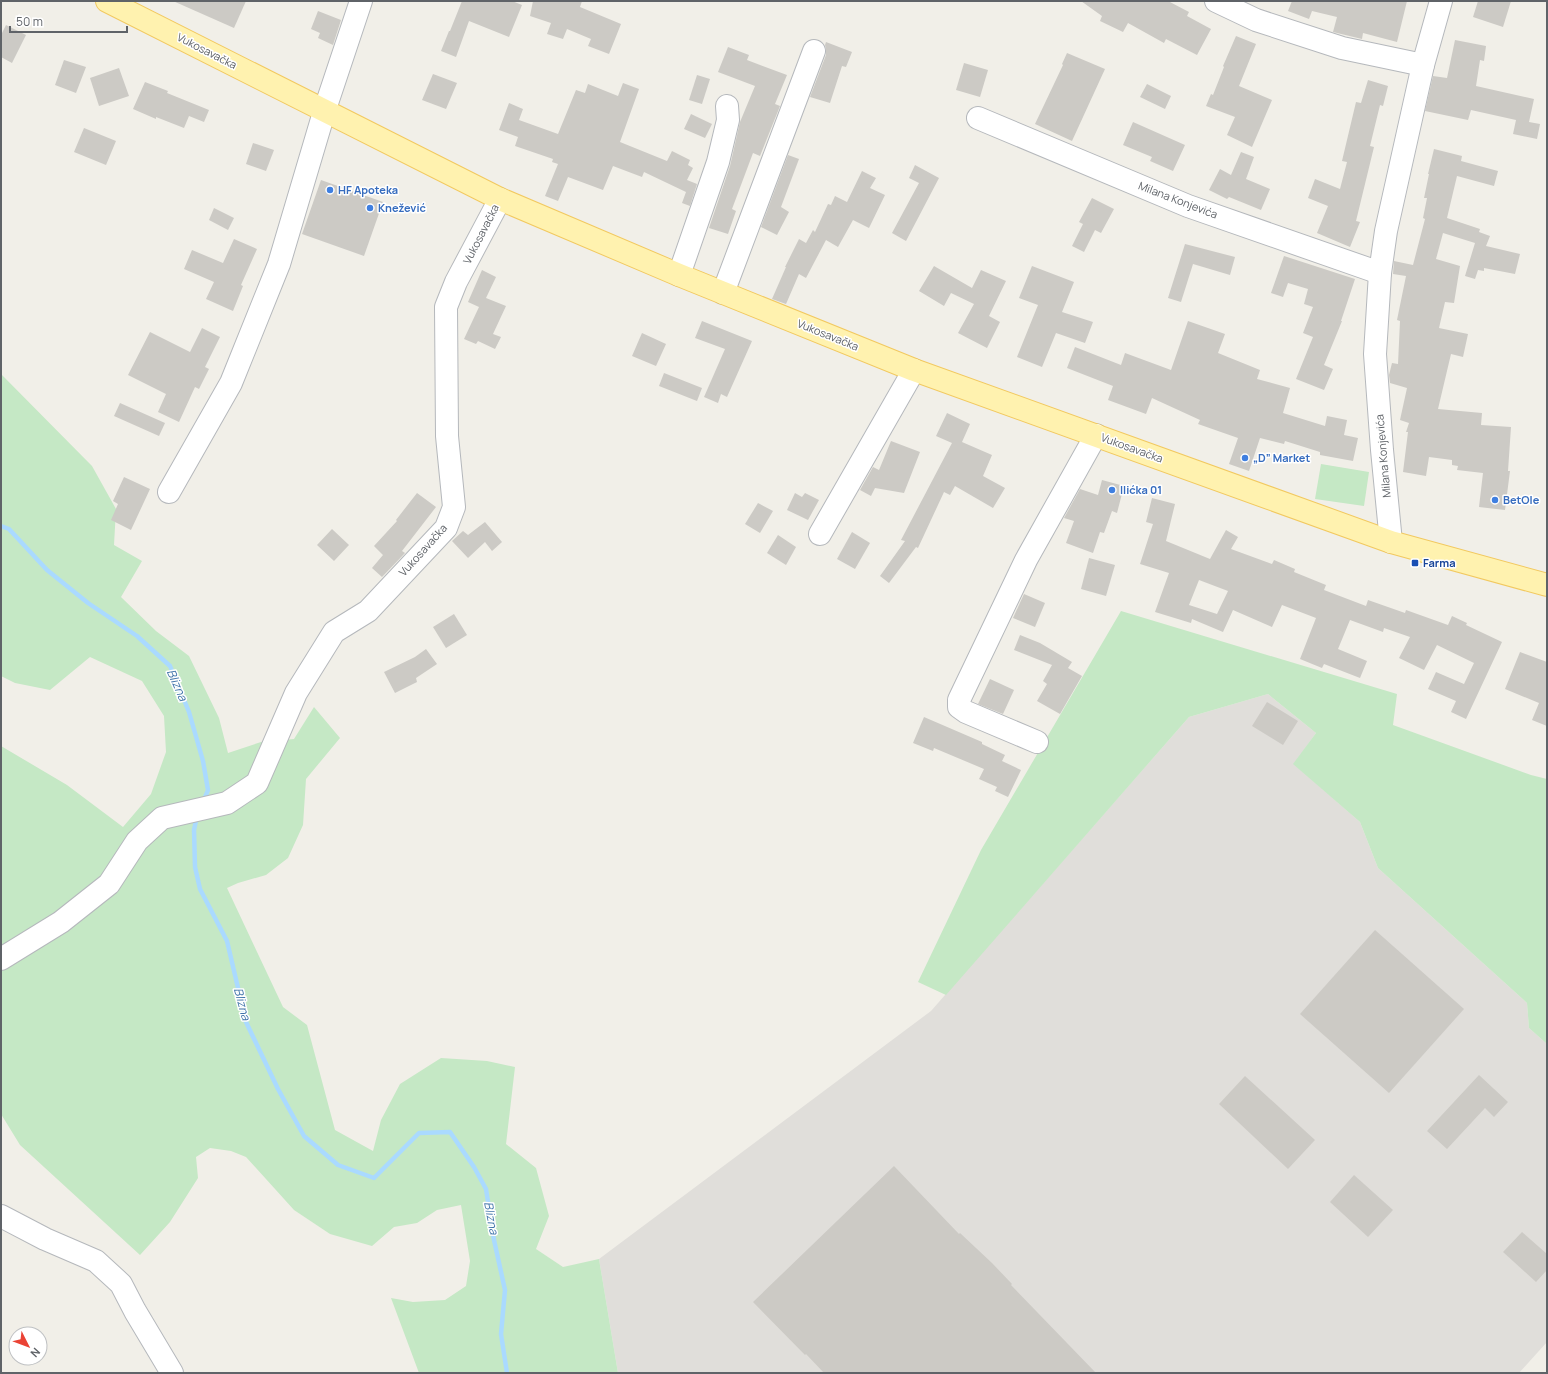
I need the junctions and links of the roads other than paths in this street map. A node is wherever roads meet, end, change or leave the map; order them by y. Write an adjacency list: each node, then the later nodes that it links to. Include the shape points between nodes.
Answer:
1 (107, 1): 8 (main road, Vukosavačka)
2 (361, 1): 8 (street)
3 (1216, 1): 6 (street, via 1256,20 1342,48)
4 (1441, 1): 6 (street, Milana Konjevića)
5 (814, 51): 13 (street)
6 (1423, 64): 11 (street, Milana Konjevića, via 1386,231)
7 (727, 106): 12 (street, via 728,120 718,162)
8 (325, 110): 10 (main road, Vukosavačka); 16 (street, via 279,264 231,383)
9 (978, 118): 11 (street, Milana Konjevića, via 1188,206)
10 (500, 199): 12 (main road, Vukosavačka); 21 (street, Vukosavačka, via 446,306 447,436 454,507 446,528 368,611 334,632 296,693 257,782 227,802 162,818 137,841 109,884 61,922)
11 (1380, 273): 18 (street, Milana Konjevića, via 1375,354)
12 (679, 275): 13 (main road, Vukosavačka)
13 (723, 293): 14 (main road, Vukosavačka)
14 (914, 370): 15 (main road, Vukosavačka); 17 (street)
15 (1096, 436): 18 (main road, Vukosavačka); 20 (street, via 1026,560 959,700 959,707 966,712)
16 (169, 492)
17 (820, 534)
18 (1391, 542): 19 (main road, Vukosavačka)
19 (1547, 585)
20 (1037, 742)
21 (1, 959)
22 (1, 1216): 23 (street, via 96,1261 121,1284)
23 (172, 1373)

